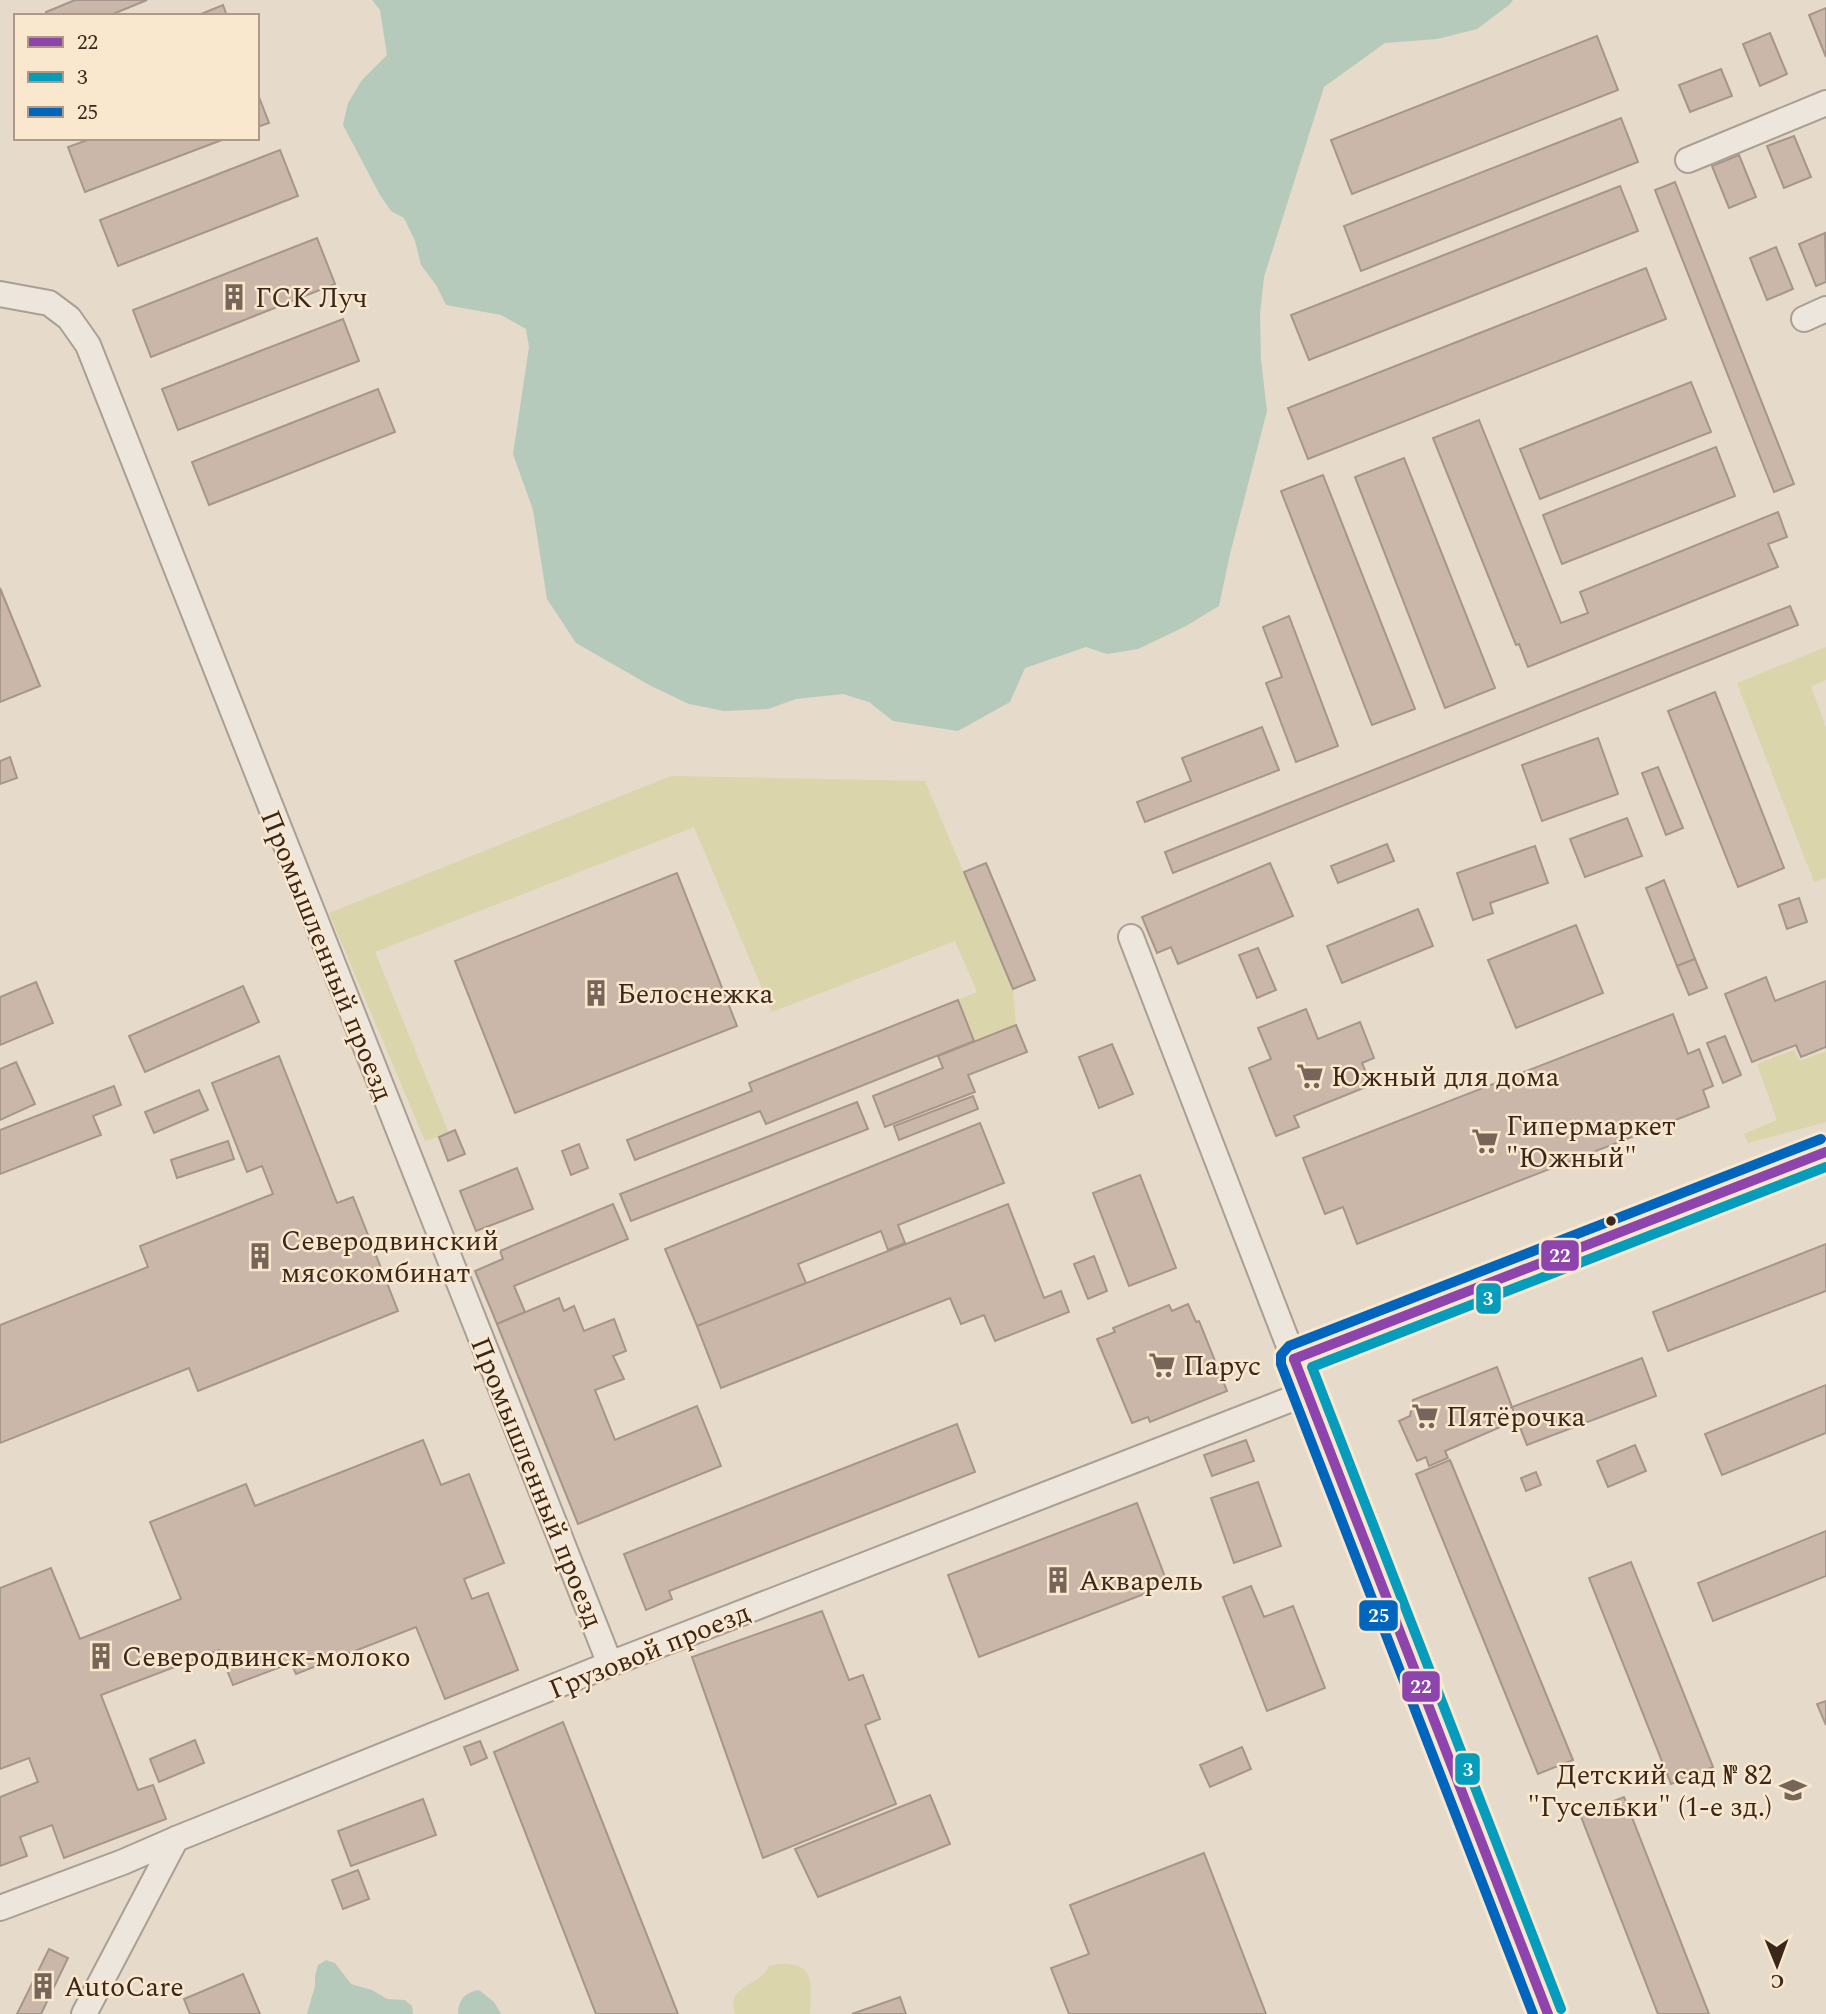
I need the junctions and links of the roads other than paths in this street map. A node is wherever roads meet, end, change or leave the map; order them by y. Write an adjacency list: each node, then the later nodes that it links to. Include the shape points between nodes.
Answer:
1 (1826, 103): 2 (street)
2 (1688, 160)
3 (0, 294): 8 (street, Промышленный проезд, via 49,303 69,318 88,345)
4 (1131, 937): 6 (street)
5 (1826, 1152): 6 (main road)
6 (1294, 1359): 7 (main road)
7 (1307, 1392): 8 (street, Грузовой проезд); 12 (main road)
8 (610, 1664): 9 (street, Грузовой проезд)
9 (176, 1839): 10 (street, Грузовой проезд); 11 (street)
10 (0, 1908)
11 (84, 2014)
12 (1548, 2014)

